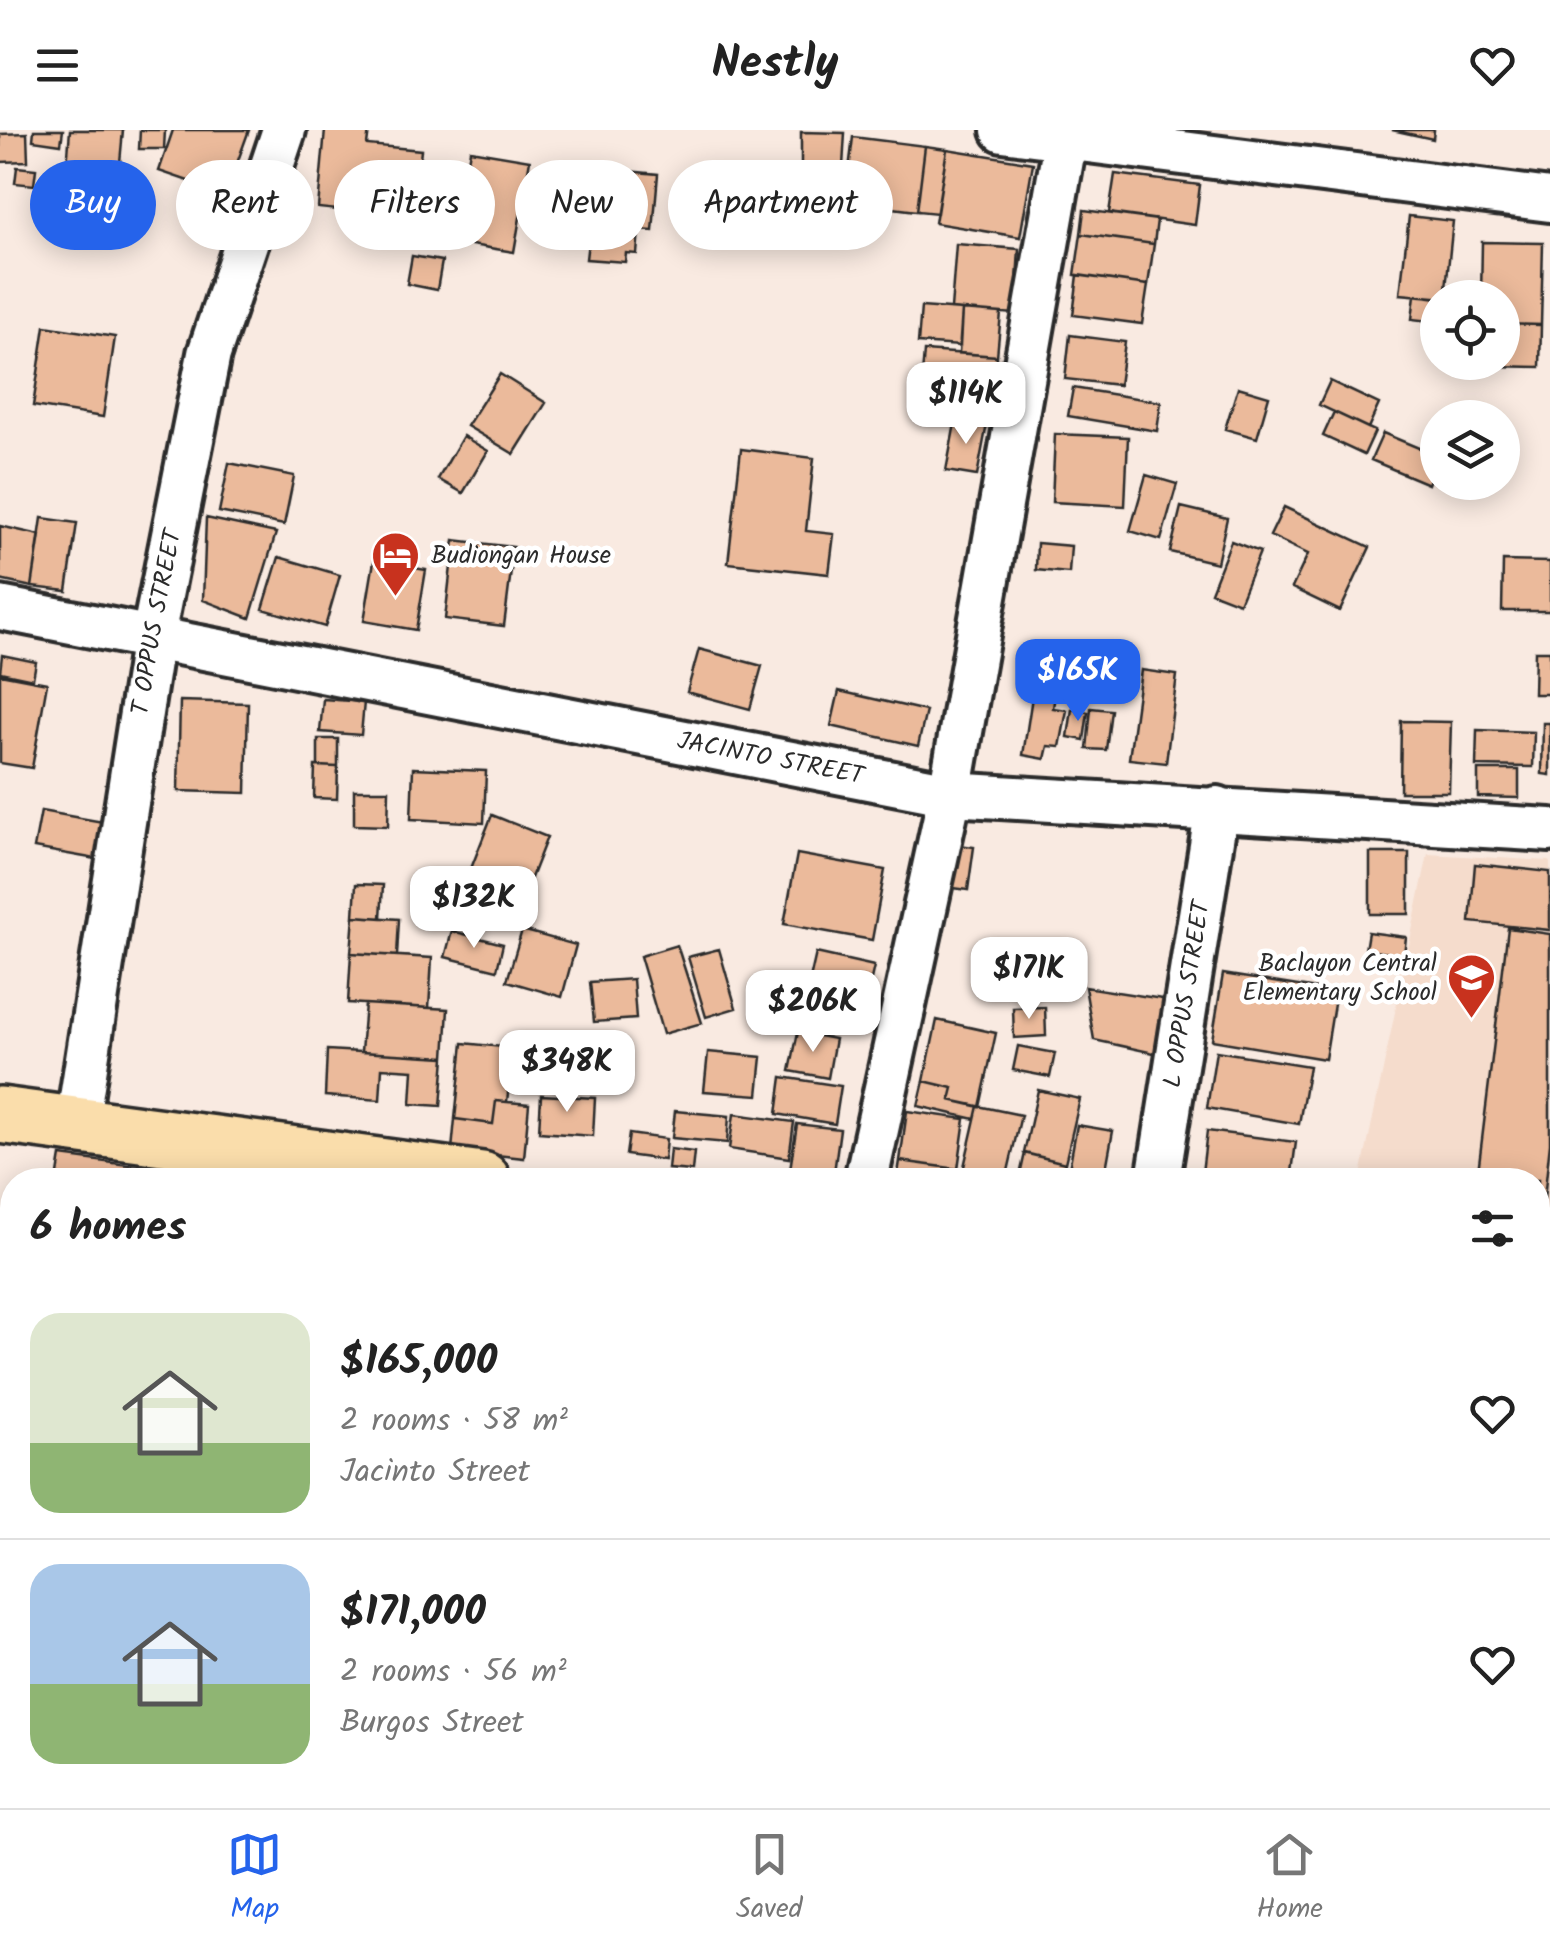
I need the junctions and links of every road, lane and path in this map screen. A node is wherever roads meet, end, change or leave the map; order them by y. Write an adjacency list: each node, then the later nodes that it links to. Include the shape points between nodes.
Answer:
1 (284, 130): 6 (street, T OPPUS STREET, via 209,354)
2 (1002, 130): 3 (street)
3 (1066, 137): 4 (street); 7 (street)
4 (1550, 200)
5 (0, 608): 6 (street, JACINTO STREET)
6 (153, 636): 7 (street, JACINTO STREET); 11 (street, T OPPUS STREET)
7 (950, 794): 8 (street, JACINTO STREET); 13 (street)
8 (1216, 808): 9 (street, JACINTO STREET); 14 (street, L OPPUS STREET)
9 (1550, 830)
10 (0, 1115): 11 (main road)
11 (77, 1124): 12 (main road)
12 (395, 1168)
13 (869, 1168)
14 (1160, 1168)

